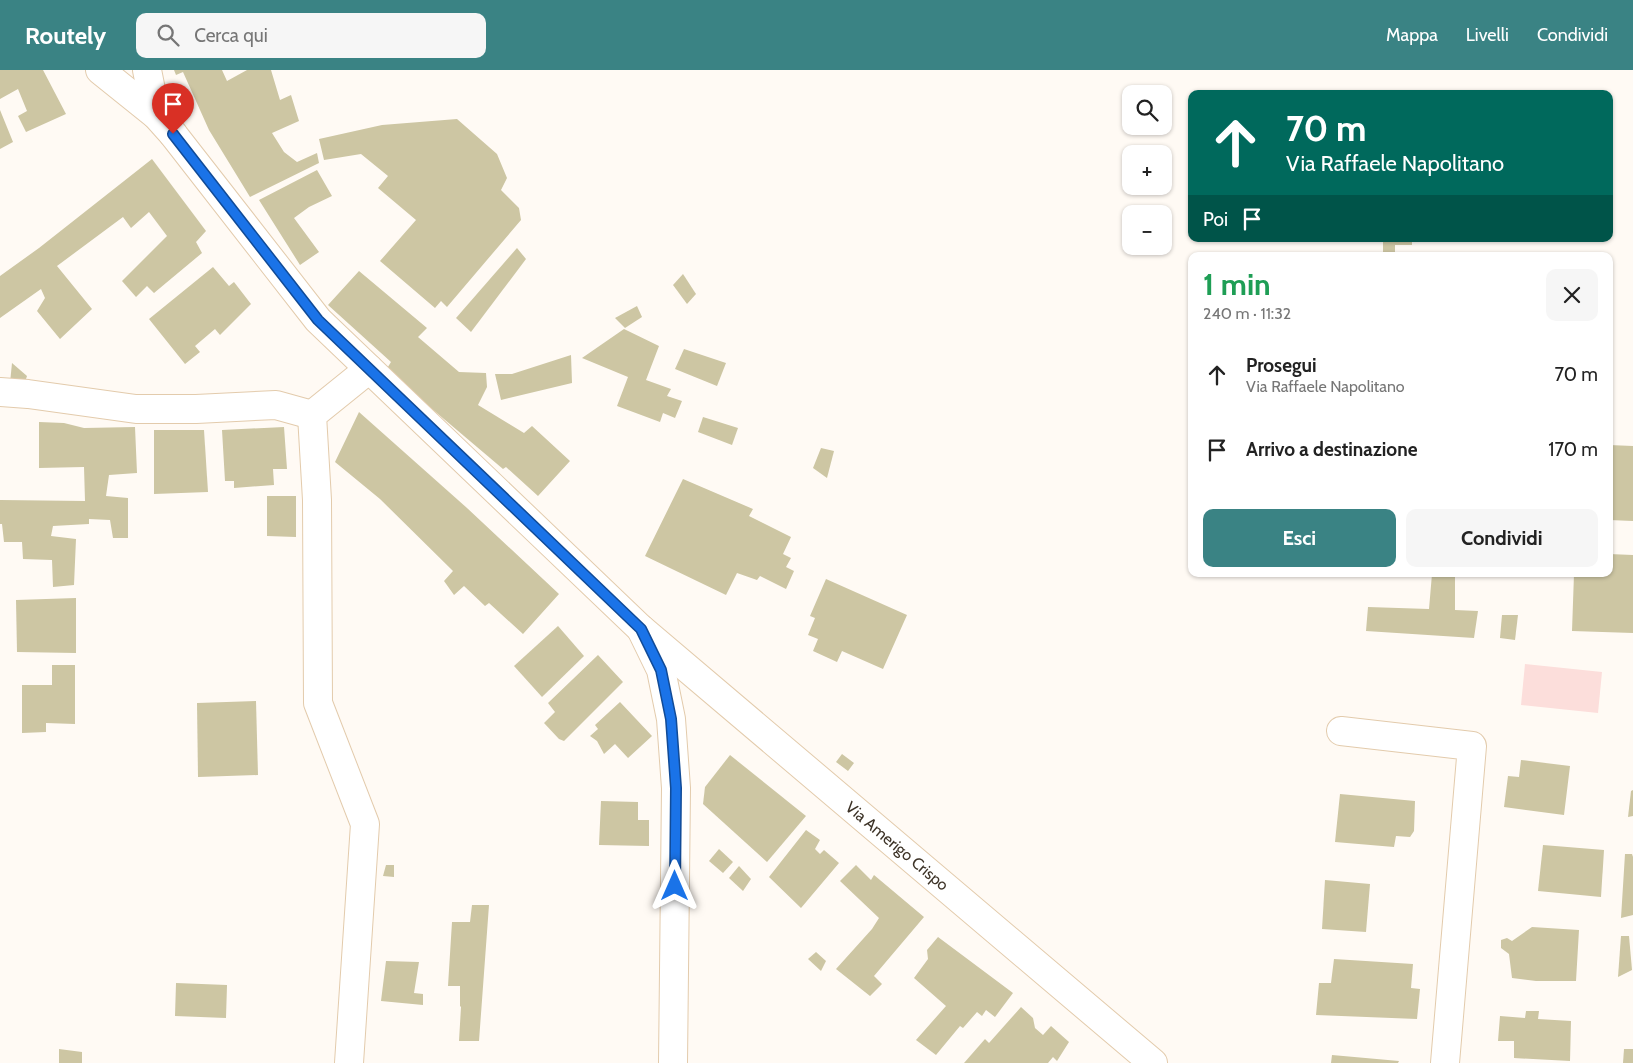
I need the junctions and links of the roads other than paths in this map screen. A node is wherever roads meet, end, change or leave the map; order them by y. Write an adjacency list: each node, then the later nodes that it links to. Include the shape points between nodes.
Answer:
1 (100, 70): 3 (street)
2 (147, 70): 3 (street)
3 (164, 125): 4 (street, Via Amerigo Crispo, via 318,320)
4 (369, 369): 6 (street); 7 (street, Via Amerigo Crispo)
5 (0, 392): 6 (street, via 136,409 276,405)
6 (312, 415): 9 (street, via 317,500 318,703 365,824)
7 (641, 629): 10 (street, via 661,670 672,728 676,788); 11 (street, Via Amerigo Crispo)
8 (1341, 731): 12 (street, via 1472,746)
9 (349, 1063)
10 (673, 1063)
11 (1153, 1063)
12 (1445, 1063)

